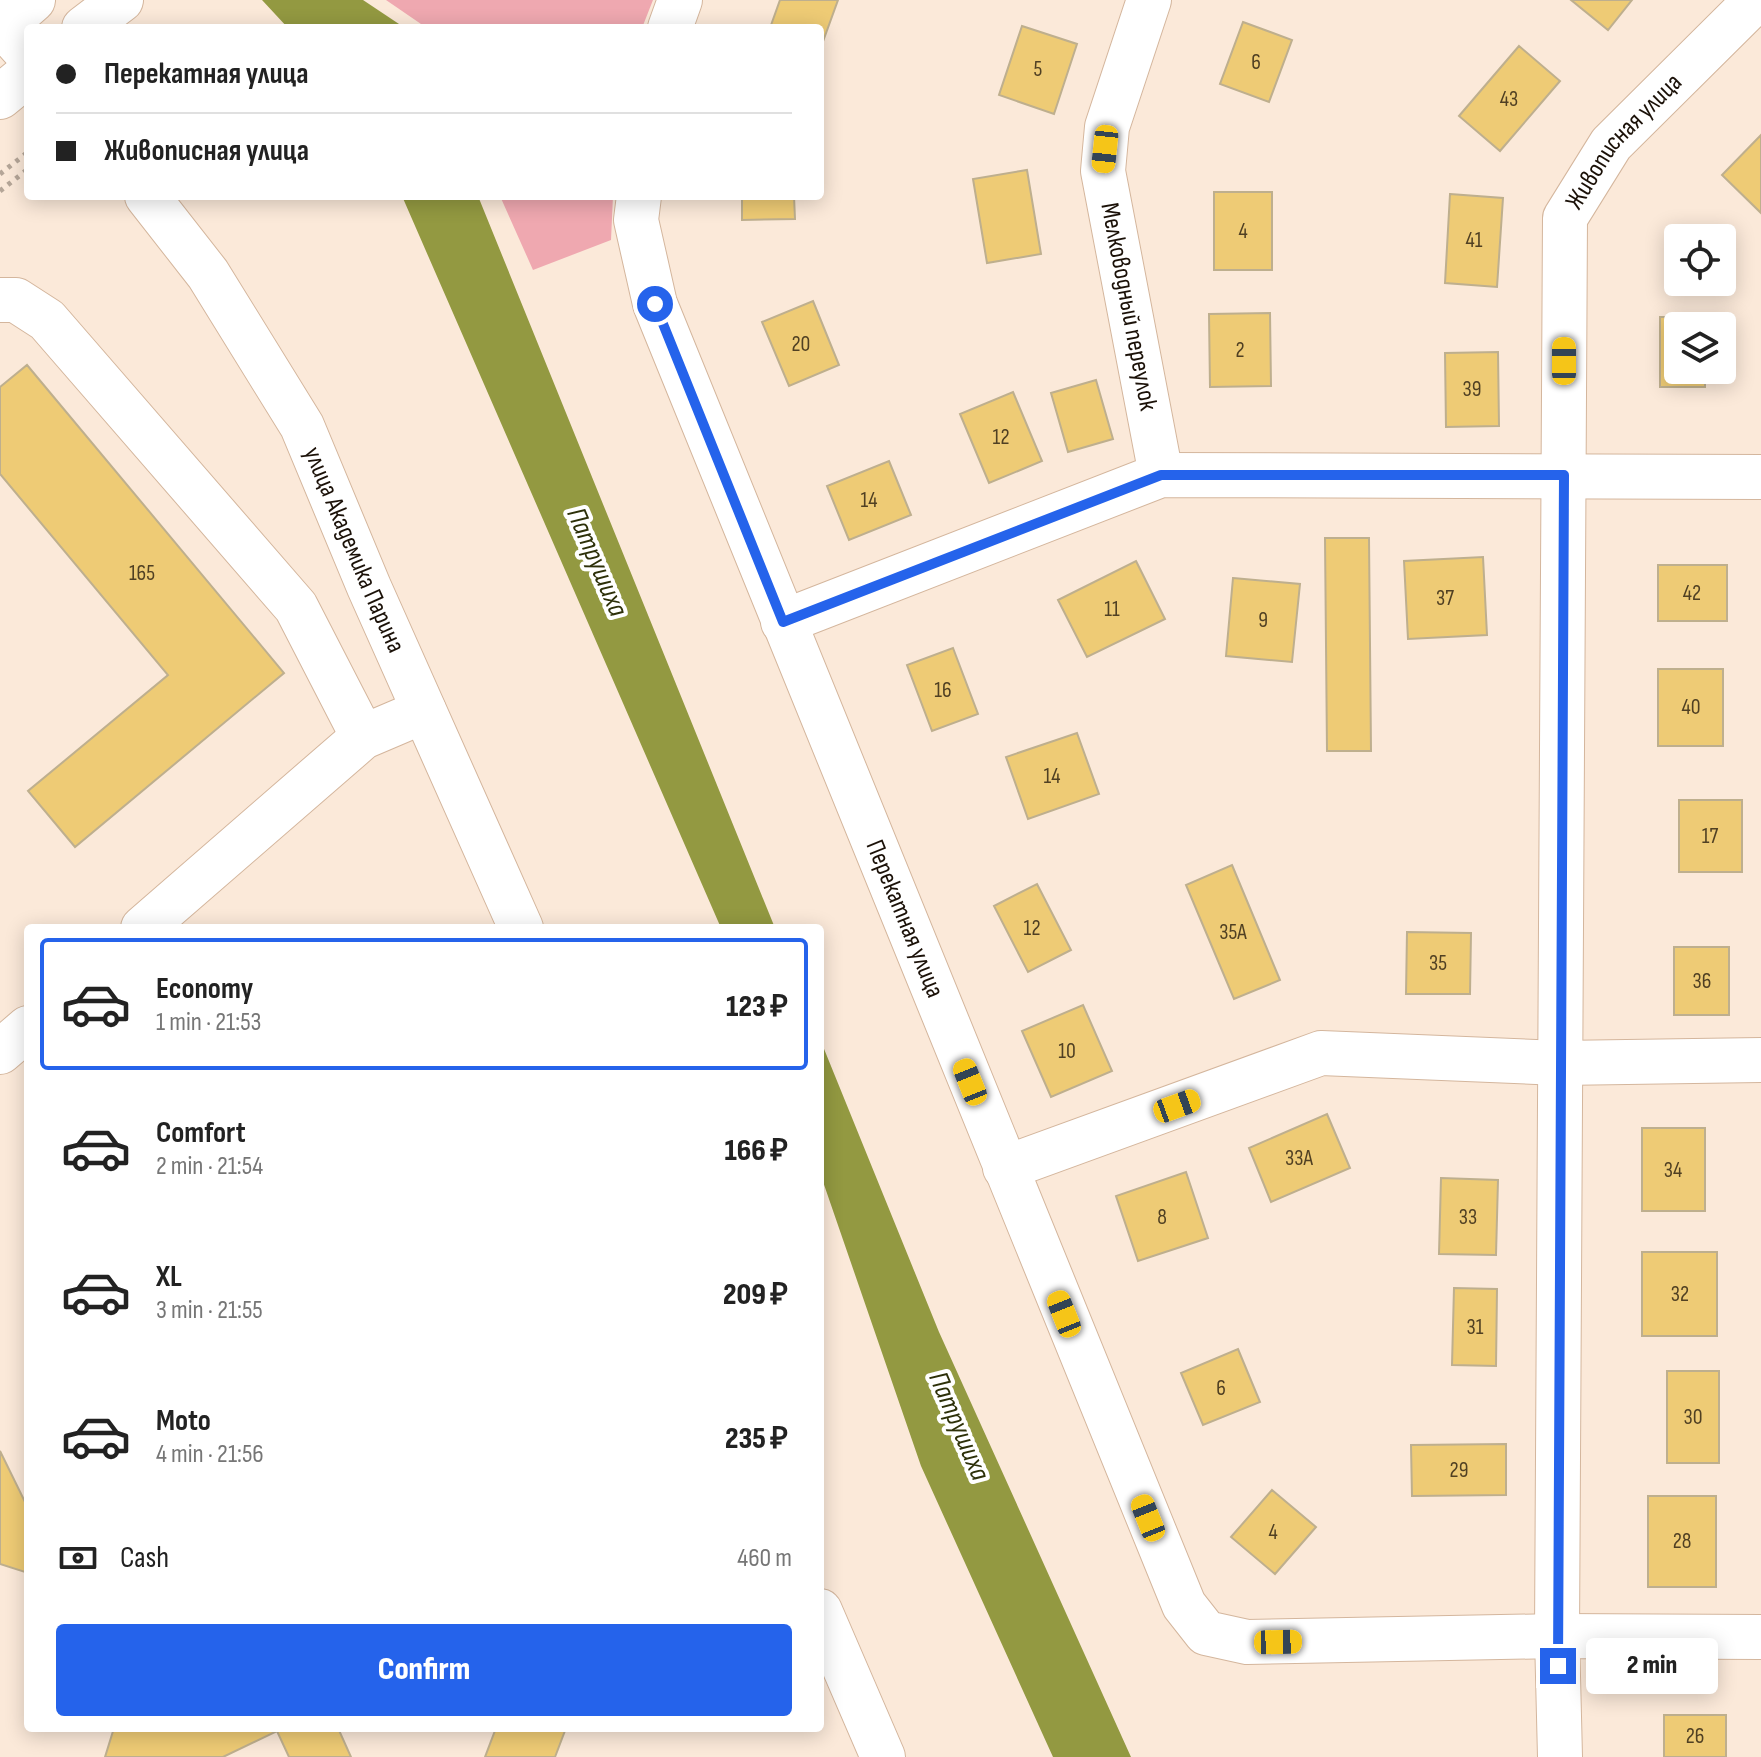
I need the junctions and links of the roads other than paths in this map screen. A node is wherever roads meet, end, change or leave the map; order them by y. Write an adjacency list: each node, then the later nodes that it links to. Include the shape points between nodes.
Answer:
1 (680, 0): 4 (street)
2 (1149, 0): 10 (street, Мелководный переулок, via 1107,127 1103,171)
3 (1756, 0): 11 (street, Живописная улица, via 1611,144 1565,218)
4 (671, 24)
5 (24, 77): 6 (street)
6 (0, 97)
7 (150, 200): 14 (street, улица Академика Парина, via 208,274 302,426)
8 (638, 200): 13 (street, Перекатная улица, via 636,220 655,304)
9 (0, 300): 15 (street, via 16,300 47,320 296,607)
10 (1161, 475): 11 (street); 13 (street)
11 (1564, 475): 12 (street); 21 (street, Живописная улица)
12 (1761, 477)
13 (783, 622): 22 (street, Перекатная улица)
14 (424, 711): 15 (street); 17 (street, улица Академика Парина)
15 (363, 737): 16 (street)
16 (148, 924)
17 (519, 924)
18 (24, 1031): 19 (street)
19 (0, 1052)
20 (1761, 1060): 21 (street)
21 (1560, 1063): 22 (street, via 1321,1053); 24 (street, Живописная улица)
22 (1005, 1168): 24 (street, Перекатная улица, via 1184,1605 1206,1633 1247,1642)
23 (824, 1620): 26 (street)
24 (1557, 1636): 25 (street); 27 (street, Живописная улица)
25 (1761, 1637)
26 (883, 1757)
27 (1560, 1757)

